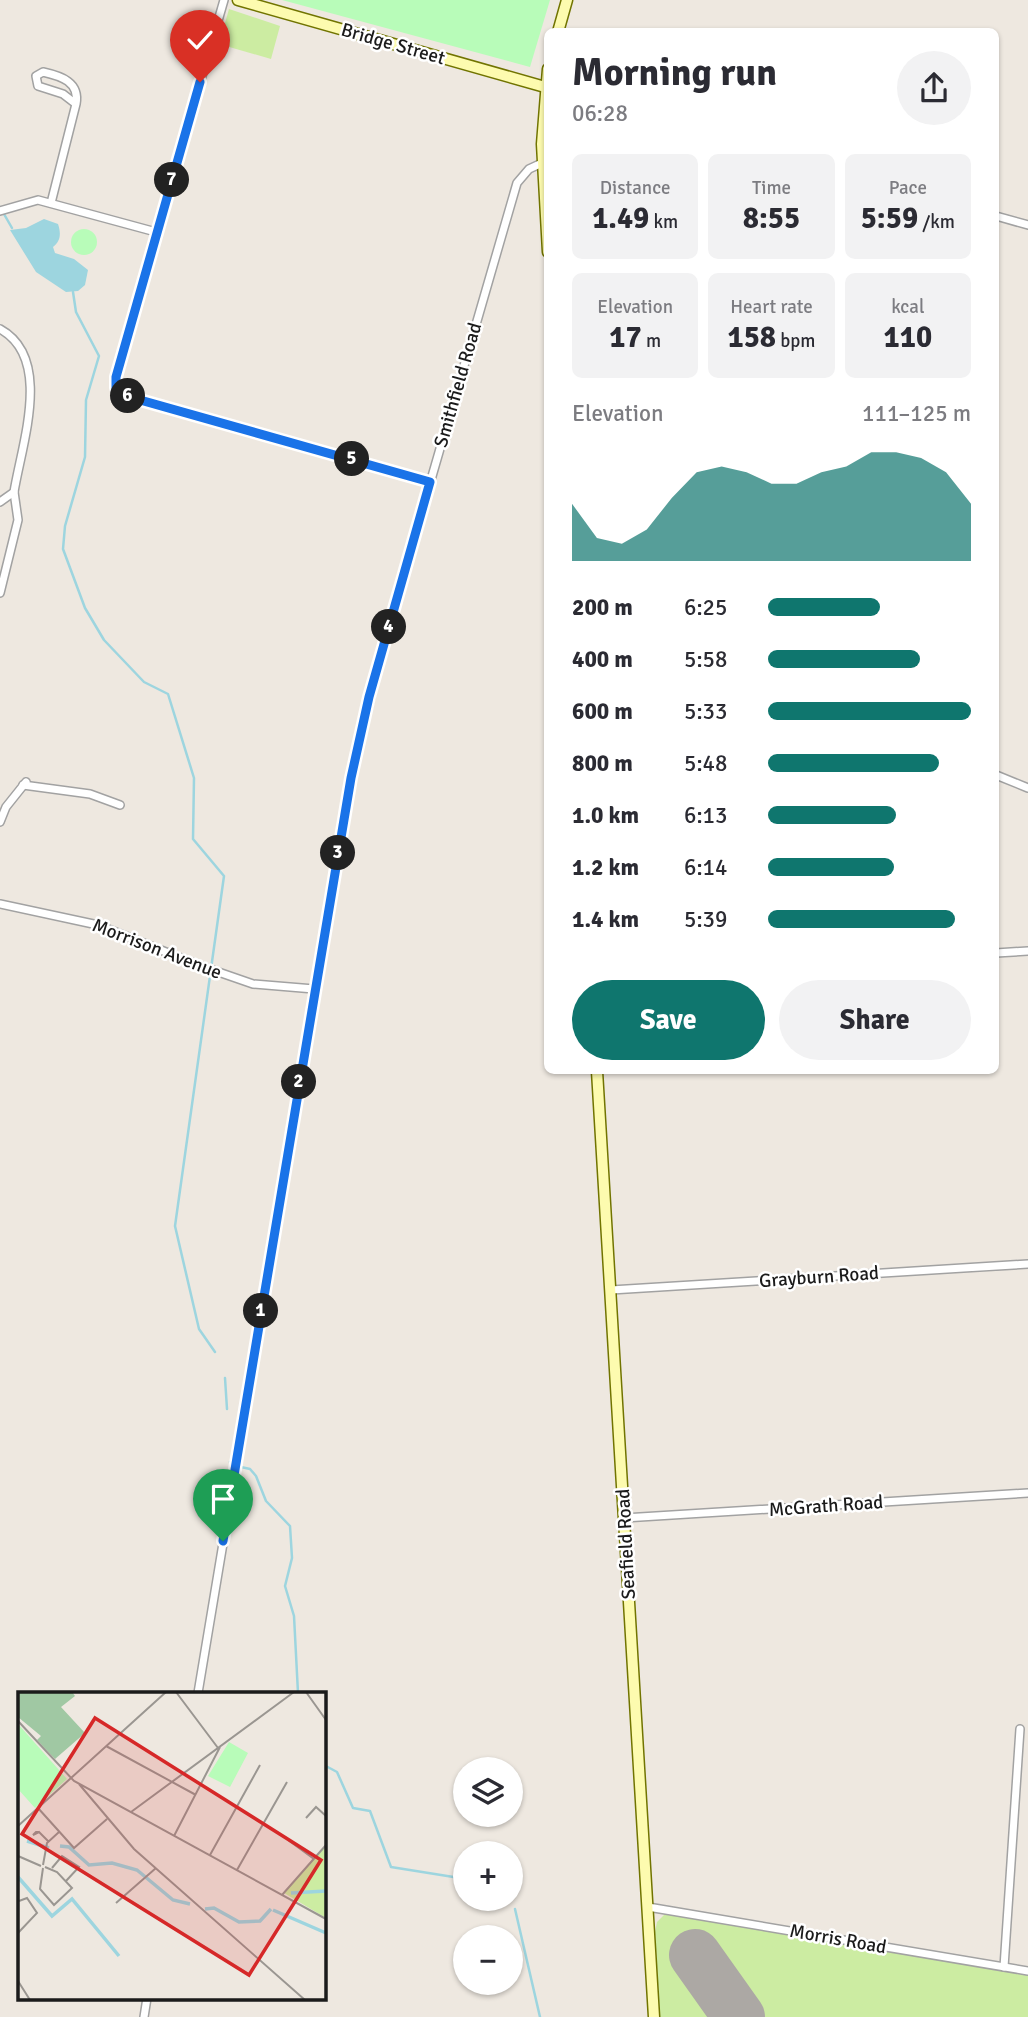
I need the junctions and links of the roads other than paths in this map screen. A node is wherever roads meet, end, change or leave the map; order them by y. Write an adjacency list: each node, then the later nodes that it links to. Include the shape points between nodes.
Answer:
1 (224, 0): 14 (street)
2 (238, 0): 5 (street, Bridge Street)
3 (567, 0): 4 (street)
4 (559, 28)
5 (544, 86)
6 (76, 104): 6 (street, via 38,86 36,76 43,72 67,80 76,91); 10 (street)
7 (544, 125): 8 (street)
8 (542, 163): 9 (street); 16 (street, Smithfield Road, via 517,183)
9 (544, 193)
10 (51, 203): 11 (street, via 38,200); 14 (street)
11 (0, 211)
12 (999, 217): 13 (street)
13 (1028, 225)
14 (156, 232): 16 (street, via 116,377 117,391)
15 (0, 329): 17 (street, via 19,344 32,374)
16 (430, 482): 27 (street, Smithfield Road, via 358,743)
17 (14, 492): 18 (street); 19 (street, via 18,520)
18 (0, 502)
19 (0, 593)
20 (999, 776): 21 (street)
21 (1028, 788)
22 (120, 805): 23 (street, via 90,794 25,783)
23 (0, 822)
24 (0, 904): 27 (street, Morrison Avenue, via 98,925 253,984)
25 (1028, 951): 26 (street)
26 (999, 953)
27 (314, 989): 33 (street, Smithfield Road)
28 (597, 1074): 30 (street, Seafield Road)
29 (1028, 1264): 30 (street, Grayburn Road)
30 (611, 1290): 32 (street, Seafield Road)
31 (1028, 1493): 32 (street, McGrath Road)
32 (624, 1518): 35 (street, Seafield Road)
33 (198, 1692)
34 (1020, 1729): 36 (street)
35 (648, 1907): 36 (street, Morris Road); 38 (street, Seafield Road)
36 (1004, 1967): 37 (street, Morris Road)
37 (1028, 1971)
38 (654, 2017)

